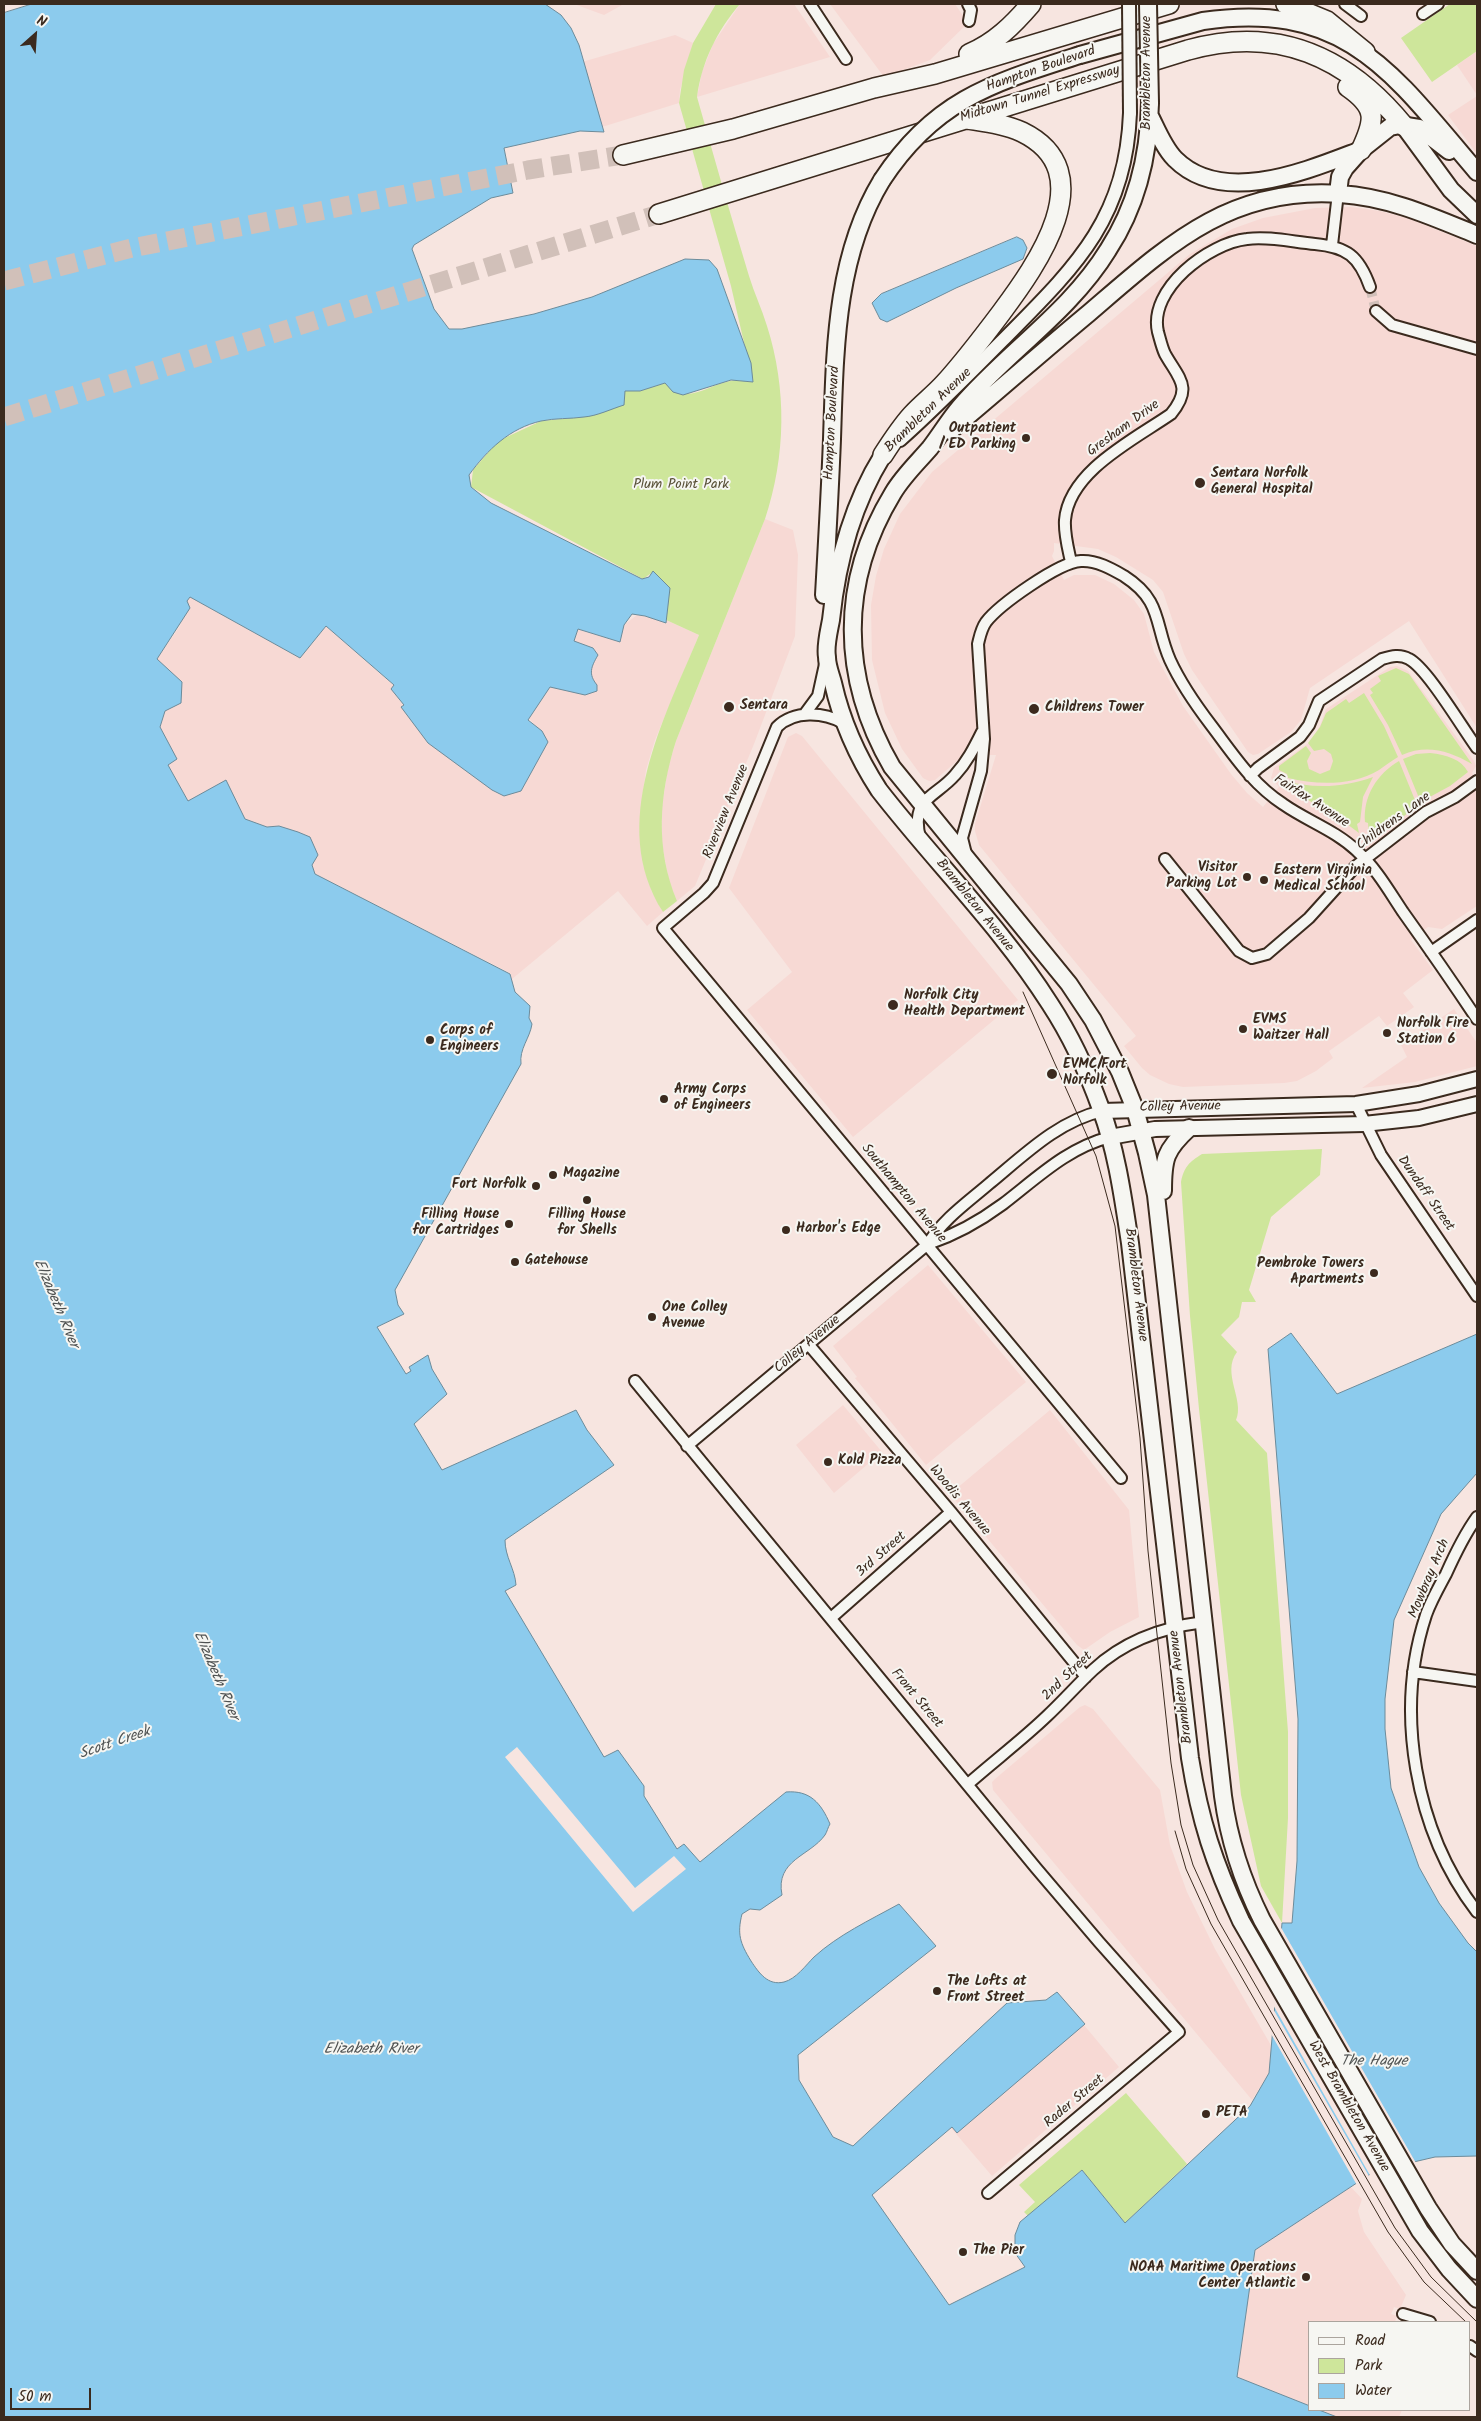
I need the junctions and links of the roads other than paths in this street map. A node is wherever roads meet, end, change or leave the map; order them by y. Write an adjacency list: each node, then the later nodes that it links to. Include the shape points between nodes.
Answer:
1 (810, 4): 22 (street)
2 (968, 4): 15 (street)
3 (1032, 4): 17 (highway)
4 (1046, 4): 17 (highway)
5 (1129, 4): 39 (street, Brambleton Avenue, bridge, via 1130,135 1115,195 1095,236 1073,268 930,413)
6 (1140, 4): 18 (highway); 20 (highway, via 1054,25)
7 (1148, 4): 24 (main road, Brambleton Avenue, bridge)
8 (1169, 4): 18 (highway)
9 (1286, 4): 16 (highway)
10 (1302, 4): 16 (highway)
11 (1345, 4): 14 (street)
12 (1438, 4): 13 (street)
13 (1423, 14)
14 (1361, 16)
15 (969, 21)
16 (1327, 21): 21 (highway)
17 (1015, 24): 20 (highway)
18 (1085, 28): 23 (highway, via 935,74)
19 (1253, 40): 25 (highway, Midtown Tunnel Expressway, via 1206,45); 26 (highway, Midtown Tunnel Expressway, via 1294,47 1332,62 1371,89); 27 (highway, via 1315,67 1361,97 1372,119)
20 (988, 46): 23 (highway, via 887,80)
21 (1365, 52): 29 (main road, Hampton Boulevard, via 1401,82); 41 (main road, Hampton Boulevard, bridge, via 1331,34 1297,22 1273,18 1203,21 1002,80 966,97 910,142 872,196 855,237 839,314 823,617)
22 (846, 59)
23 (874, 88): 28 (highway, via 733,129)
24 (1150, 110): 27 (main road, via 1176,161 1214,181 1246,182 1293,174); 38 (main road, Brambleton Avenue, via 1145,156 1137,187 1129,211 1108,251 1077,291 960,407)
25 (964, 119): 31 (highway, Midtown Tunnel Expressway); 39 (highway, via 1010,127 1046,150 1061,185 1058,216 1043,250 1009,302 945,383 898,432)
26 (1404, 126): 27 (main road, via 1385,129); 29 (main road, via 1424,130); 32 (main road, via 1451,190)
27 (1361, 150): 30 (main road, via 1342,173)
28 (623, 155)
29 (1477, 173)
30 (1338, 193): 33 (main road, via 1393,202); 34 (street); 38 (main road, via 1291,196 1252,204 1184,235 1142,266)
31 (659, 214)
32 (1477, 214)
33 (1477, 235)
34 (1332, 245): 35 (street, via 1354,257); 40 (street, Gresham Drive, via 1247,239 1230,243 1175,279 1160,305 1158,331 1164,352 1182,380 1180,403 1171,414 1096,466 1078,485 1070,499 1065,522)
35 (1370, 286)
36 (1376, 311): 37 (street, via 1392,325)
37 (1477, 349)
38 (931, 446): 48 (main road, Brambleton Avenue, via 894,490 869,538 856,586 852,622 852,654 864,708 892,767)
39 (883, 455): 41 (main road, Brambleton Avenue, via 864,490 840,559)
40 (1071, 562): 44 (street, via 1006,603 984,624 978,644); 46 (street, Fairfax Avenue, via 1102,565 1123,576 1149,599 1169,658 1189,696)
41 (826, 657): 42 (street, via 822,686); 43 (main road, Brambleton Avenue)
42 (804, 715): 43 (street, Riverview Avenue, via 827,715); 54 (street, Riverview Avenue, via 777,727 712,883 704,894)
43 (844, 723): 49 (main road, Brambleton Avenue, via 879,790)
44 (984, 729): 48 (street, via 968,760 954,778 926,798); 52 (street, via 981,772 962,838)
45 (1477, 748): 46 (street, via 1424,673 1407,658 1392,656 1382,659 1319,701 1309,725 1300,736)
46 (1250, 776): 51 (street, Fairfax Avenue, via 1284,805 1335,834)
47 (1477, 781): 51 (street, Childrens Lane, via 1426,812)
48 (922, 806): 49 (street, via 918,818); 52 (main road, Brambleton Avenue)
49 (921, 843): 61 (main road, Brambleton Avenue, via 1049,1003 1079,1056)
50 (1165, 859): 51 (street, Childrens Lane, via 1239,951 1252,958 1267,954 1310,918)
51 (1365, 859): 55 (street, Fairfax Avenue)
52 (967, 860): 60 (main road, Brambleton Avenue, via 1082,1002 1112,1054)
53 (1477, 920): 55 (street)
54 (663, 928): 66 (street, Southampton Avenue)
55 (1431, 952): 56 (street, Fairfax Avenue)
56 (1477, 1019)
57 (1477, 1080): 58 (main road, Colley Avenue)
58 (1356, 1104): 60 (main road, Colley Avenue); 62 (street, Dundaff Street)
59 (1477, 1104): 62 (main road, Colley Avenue, via 1419,1118)
60 (1135, 1109): 61 (main road, Colley Avenue); 64 (main road, Brambleton Avenue)
61 (1102, 1111): 65 (main road, Brambleton Avenue); 66 (street, Colley Avenue, via 1072,1122 1040,1142 941,1224)
62 (1364, 1124): 63 (main road, Colley Avenue); 68 (street, Dundaff Street)
63 (1189, 1128): 64 (main road, Colley Avenue); 67 (main road, via 1164,1157)
64 (1142, 1130): 65 (main road, Colley Avenue); 67 (main road, Brambleton Avenue)
65 (1110, 1137): 66 (street, Colley Avenue, via 1070,1153 987,1215 951,1237); 77 (main road, Brambleton Avenue, via 1130,1243)
66 (928, 1244): 69 (street, Colley Avenue); 72 (street, Southampton Avenue)
67 (1163, 1253): 76 (main road, Brambleton Avenue)
68 (1477, 1296)
69 (809, 1345): 71 (street, Colley Avenue); 73 (street, Woodis Avenue)
70 (635, 1381): 71 (street, Front Street)
71 (687, 1446): 75 (street, Front Street)
72 (1121, 1478)
73 (951, 1512): 75 (street, 3rd Street); 79 (street, Woodis Avenue)
74 (1477, 1517): 78 (street, Mowbray Arch, via 1464,1535 1426,1614)
75 (830, 1618): 81 (street, Front Street)
76 (1204, 1622): 77 (street, 2nd Street); 82 (main road, Brambleton Avenue, via 1226,1815 1236,1860)
77 (1175, 1626): 79 (street, 2nd Street, via 1120,1650); 83 (main road, Brambleton Avenue, via 1194,1783 1209,1848)
78 (1413, 1672): 80 (street); 84 (street, Mowbray Arch, via 1413,1737 1422,1803 1440,1849)
79 (1086, 1677): 81 (street, 2nd Street, via 1044,1719)
80 (1477, 1681)
81 (968, 1784): 85 (street, Front Street, via 1099,1942)
82 (1250, 1895): 87 (main road, West Brambleton Avenue, via 1428,2208 1452,2244)
83 (1234, 1905): 88 (main road, West Brambleton Avenue, via 1412,2218 1443,2262)
84 (1477, 1912)
85 (1179, 2032): 86 (street, Rader Street)
86 (988, 2193)
87 (1477, 2271)
88 (1477, 2299)
89 (1403, 2314): 90 (street)
90 (1427, 2321)

